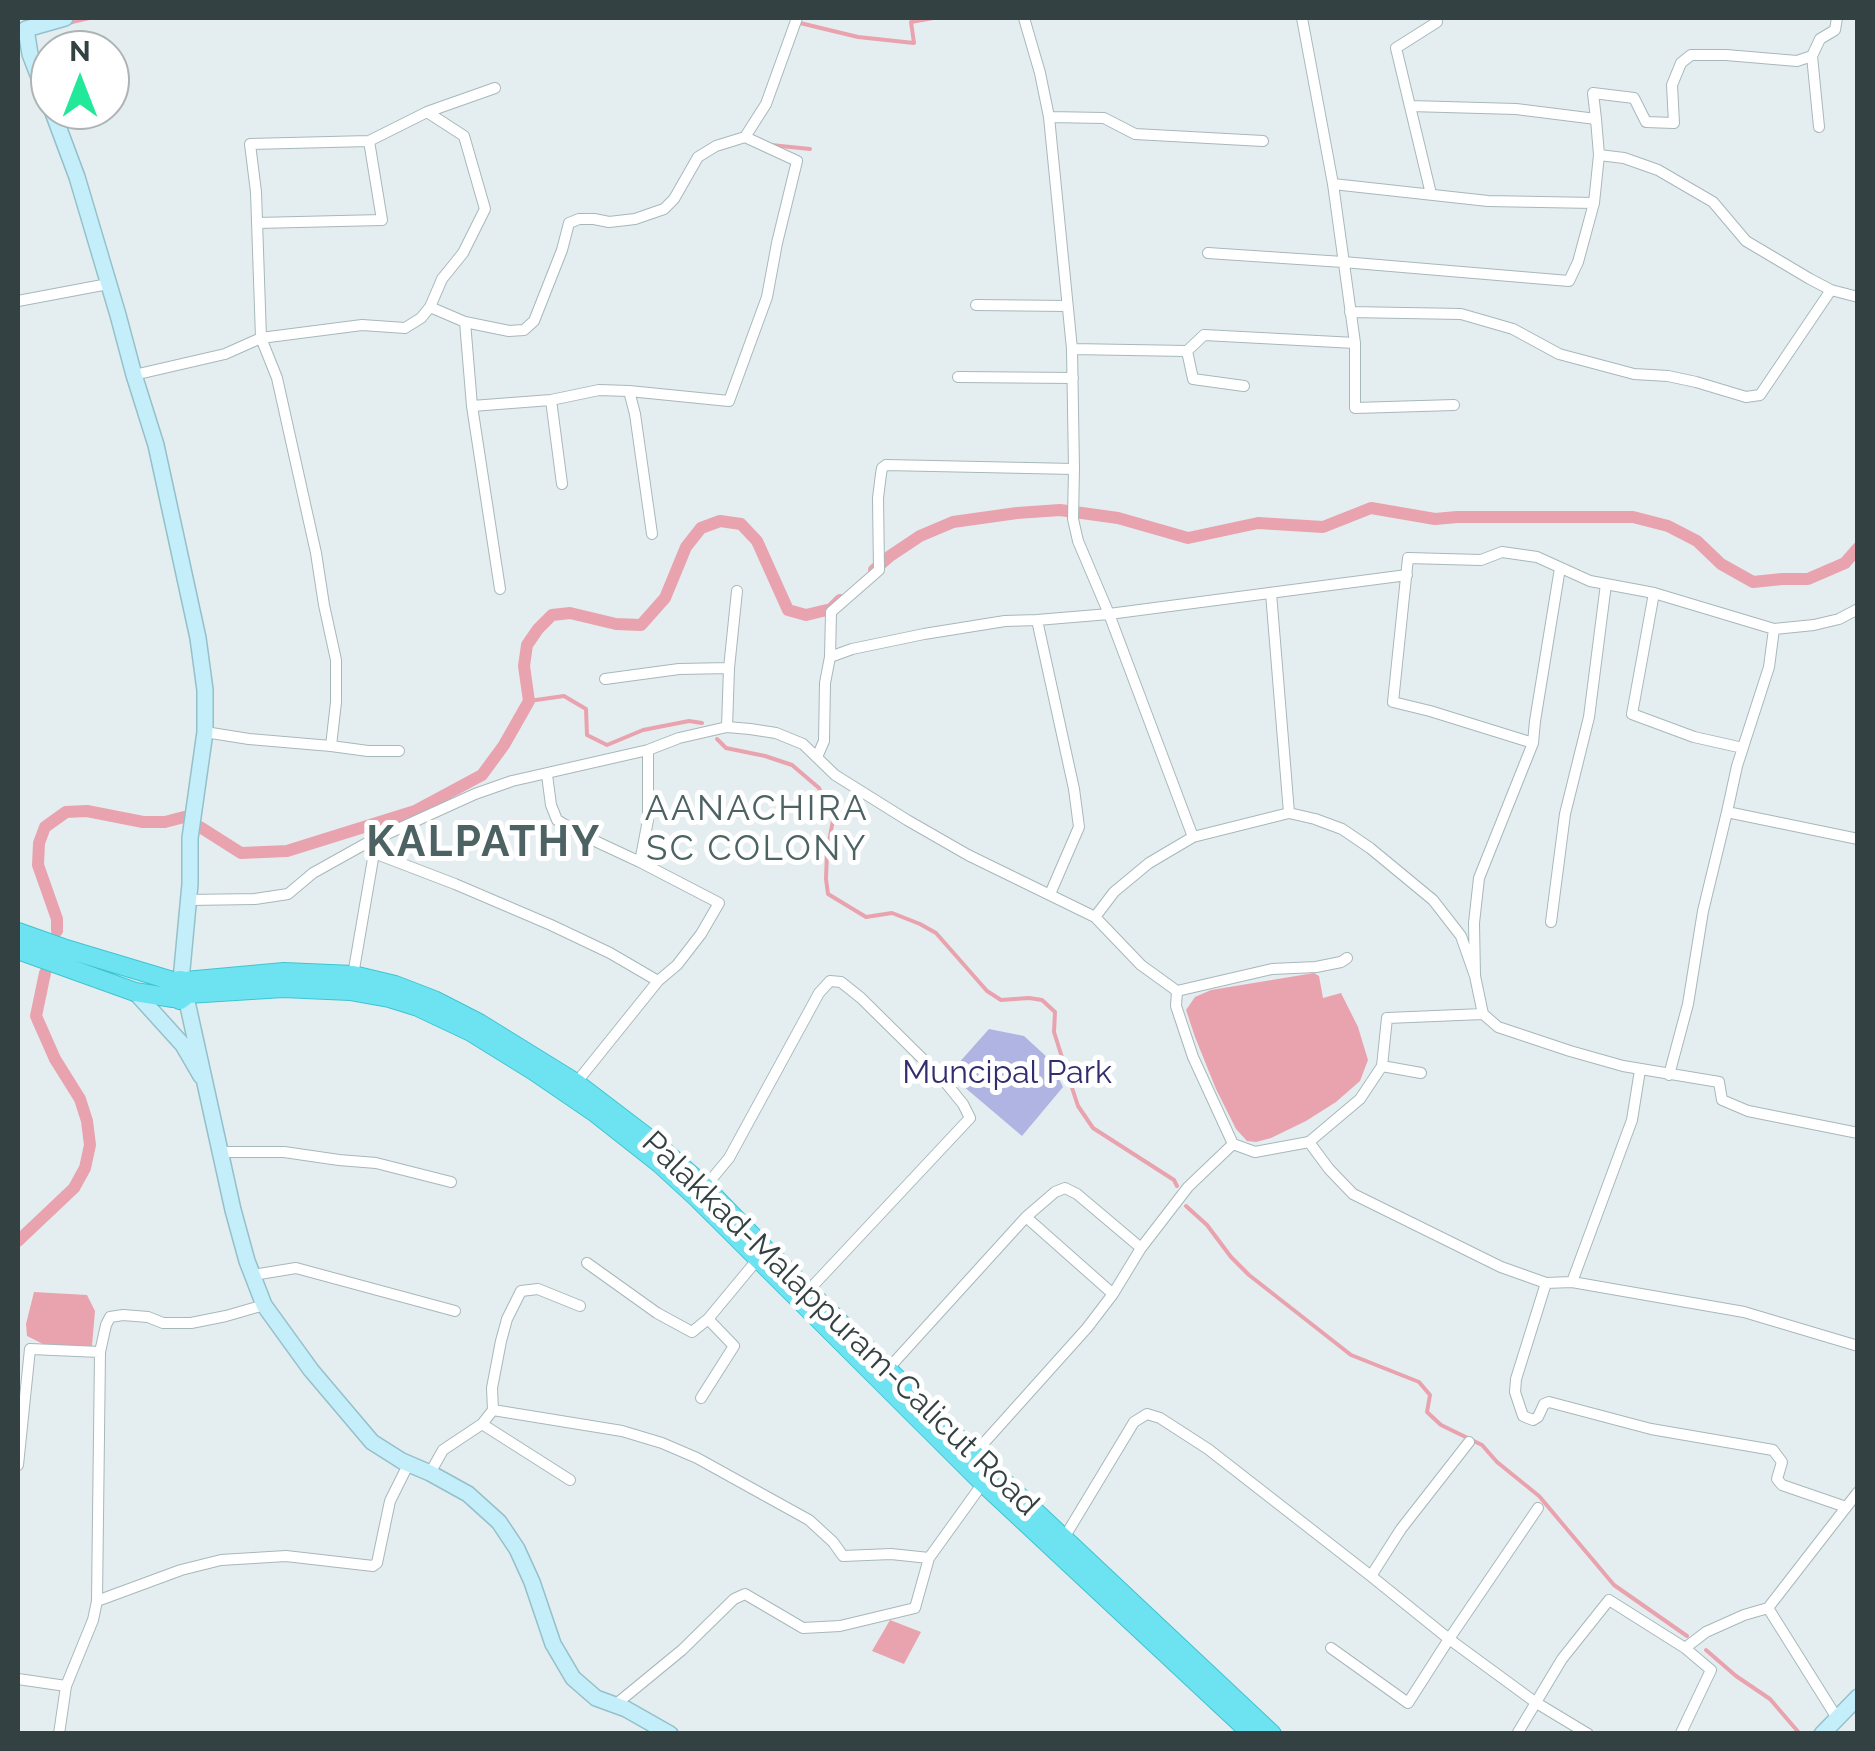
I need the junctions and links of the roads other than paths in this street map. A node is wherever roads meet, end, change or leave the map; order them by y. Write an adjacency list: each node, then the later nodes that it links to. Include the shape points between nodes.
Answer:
1 (64, 18): 7 (main road, via 26,29)
2 (797, 18): 16 (street, via 766,104)
3 (1024, 18): 12 (street)
4 (1302, 18): 20 (street)
5 (1837, 18): 8 (street)
6 (1437, 22): 10 (street, via 1396,48)
7 (24, 56)
8 (1812, 56): 13 (street, via 1798,61 1691,55 1680,63 1672,85 1674,123 1646,122 1634,98 1593,93); 14 (street)
9 (495, 88): 11 (street)
10 (1410, 106): 13 (street); 21 (street)
11 (427, 112): 17 (street); 32 (street, via 464,136 485,209)
12 (1050, 117): 18 (street, via 1104,118 1134,134); 31 (street)
13 (1596, 118): 19 (street)
14 (1819, 127)
15 (59, 130): 26 (main road)
16 (745, 137): 34 (street, via 698,157 664,209 568,224 534,321 524,330); 43 (street, via 797,161 767,298 730,401)
17 (369, 141): 23 (street, via 250,144); 23 (street, via 382,220)
18 (1262, 141)
19 (1599, 155): 22 (street); 27 (street, via 1658,170 1713,202 1746,241)
20 (1333, 184): 21 (street); 25 (street)
21 (1431, 194): 22 (street)
22 (1594, 204): 25 (street, via 1569,281)
23 (257, 223): 35 (street)
24 (1208, 253): 25 (street)
25 (1343, 262): 33 (street)
26 (108, 284): 29 (street); 39 (main road)
27 (1831, 290): 28 (street); 33 (street, via 1760,395 1746,397 1560,354 1513,328 1461,314)
28 (1858, 298)
29 (18, 301)
30 (976, 305): 31 (street)
31 (1068, 306): 37 (street)
32 (430, 307): 34 (street); 35 (street, via 405,328 362,325)
33 (1350, 312): 36 (street)
34 (465, 322): 46 (street)
35 (261, 338): 39 (street, via 226,354); 67 (street, via 284,412 336,660)
36 (1355, 343): 38 (street, via 1204,335); 45 (street, via 1355,408)
37 (1072, 349): 38 (street); 41 (street)
38 (1187, 351): 42 (street, via 1193,379)
39 (134, 375): 65 (main road, via 198,638)
40 (958, 377): 41 (street)
41 (1073, 378): 47 (street)
42 (1244, 386)
43 (629, 392): 44 (street, via 599,390); 49 (street)
44 (551, 400): 46 (street); 48 (street)
45 (1454, 405)
46 (472, 406): 53 (street)
47 (1074, 469): 58 (street, via 1073,520); 61 (street, via 882,468 879,570 831,612)
48 (562, 484)
49 (652, 534)
50 (1560, 568): 51 (street, via 1502,552 1481,560 1408,558); 52 (street); 66 (street)
51 (1407, 575): 55 (street); 66 (street, via 1394,702)
52 (1606, 584): 56 (street); 82 (street)
53 (500, 589)
54 (736, 591): 62 (street)
55 (1271, 592): 58 (street); 73 (street)
56 (1654, 592): 60 (street); 68 (street, via 1632,714)
57 (1857, 610): 60 (street)
58 (1110, 614): 59 (street); 75 (street)
59 (1037, 620): 61 (street, via 924,634); 79 (street, via 1079,828)
60 (1774, 629): 68 (street)
61 (830, 657): 71 (street, via 824,742)
62 (730, 668): 63 (street); 64 (street)
63 (605, 679)
64 (727, 727): 69 (street); 71 (street, via 776,733)
65 (205, 732): 67 (street); 80 (main road)
66 (1533, 743): 87 (street, via 1480,878)
67 (331, 746): 70 (street)
68 (1743, 748): 74 (street)
69 (648, 750): 72 (street); 78 (street)
70 (399, 752)
71 (817, 757): 79 (street, via 908,820)
72 (547, 775): 77 (street, via 475,794); 78 (street, via 557,820)
73 (1289, 812): 75 (street); 87 (street, via 1342,829 1433,900 1461,936)
74 (1727, 812): 76 (street); 96 (street)
75 (1193, 837): 81 (street, via 1149,863)
76 (1858, 839)
77 (370, 849): 80 (street, via 313,873 288,894); 86 (street); 88 (street, via 610,952)
78 (640, 862): 88 (street, via 718,902 701,934)
79 (1050, 894): 81 (street)
80 (188, 900): 89 (main road)
81 (1095, 917): 90 (street)
82 (1550, 922)
83 (18, 932): 89 (highway, Palakkad-Malappuram-Calicut Road)
84 (18, 950): 91 (highway, Palakkad-Malappuram-Calicut Road)
85 (1347, 958): 90 (street)
86 (353, 976): 89 (highway, Palakkad-Malappuram-Calicut Road, via 284,972); 97 (highway, Palakkad-Malappuram-Calicut Road, via 434,1000)
87 (1475, 976): 92 (street)
88 (658, 982): 97 (street)
89 (181, 988): 91 (highway, Palakkad-Malappuram-Calicut Road); 98 (main road); 107 (highway, Palakkad-Malappuram-Calicut Road, via 350,990 453,1024 594,1112 660,1164)
90 (1176, 990): 101 (street, via 1193,1057)
91 (135, 992): 98 (main road, via 183,1046)
92 (1483, 1014): 93 (street, via 1387,1018); 94 (street, via 1498,1027)
93 (1382, 1066): 95 (street); 100 (street, via 1360,1098)
94 (1640, 1070): 96 (street); 110 (street, via 1632,1120)
95 (1421, 1073)
96 (1669, 1075): 99 (street, via 1719,1082 1722,1100 1748,1111)
97 (576, 1083): 104 (highway, Palakkad-Malappuram-Calicut Road)
98 (208, 1088): 102 (main road)
99 (1858, 1134)
100 (1308, 1142): 101 (street, via 1255,1152); 111 (street, via 1354,1194)
101 (1234, 1144): 106 (street, via 1188,1186)
102 (221, 1152): 103 (street, via 376,1162); 109 (main road)
103 (451, 1182)
104 (705, 1186): 112 (highway, Palakkad-Malappuram-Calicut Road); 112 (street, via 730,1158 819,994 830,981 841,982 940,1077 970,1118)
105 (1026, 1217): 106 (street, via 1064,1188); 113 (street); 122 (street)
106 (1142, 1248): 113 (street)
107 (758, 1260): 117 (street); 132 (highway, Palakkad-Malappuram-Calicut Road)
108 (587, 1263): 117 (street, via 692,1332)
109 (252, 1275): 114 (main road); 116 (street, via 296,1268)
110 (1572, 1282): 111 (street); 118 (street, via 1744,1312)
111 (1546, 1283): 134 (street, via 1516,1379 1523,1416 1533,1420 1549,1402 1774,1450 1782,1462 1782,1486)
112 (808, 1291): 122 (highway, Palakkad-Malappuram-Calicut Road)
113 (1113, 1294): 127 (street)
114 (264, 1305): 121 (street, via 190,1323 110,1317); 128 (main road, via 372,1442)
115 (580, 1306): 124 (street, via 538,1289 521,1291 501,1341)
116 (455, 1311)
117 (708, 1319): 123 (street, via 734,1346)
118 (1858, 1346)
119 (18, 1349): 120 (street)
120 (30, 1350): 121 (street); 129 (street)
121 (100, 1352): 139 (street)
122 (888, 1369): 127 (highway, Palakkad-Malappuram-Calicut Road)
123 (701, 1398)
124 (493, 1410): 125 (street); 137 (street, via 662,1443 809,1520 843,1556)
125 (482, 1424): 130 (street, via 443,1450); 131 (street)
126 (1469, 1442): 138 (street)
127 (974, 1454): 136 (highway, Palakkad-Malappuram-Calicut Road)
128 (409, 1463): 130 (main road); 139 (street, via 390,1501 373,1566 286,1556 220,1560)
129 (18, 1464)
130 (430, 1473): 148 (main road, via 500,1522 572,1678)
131 (570, 1480)
132 (983, 1483): 137 (street); 153 (highway, Palakkad-Malappuram-Calicut Road)
133 (1858, 1492): 134 (street)
134 (1846, 1507): 140 (street)
135 (1538, 1508): 141 (street)
136 (1064, 1538): 138 (street, via 1134,1422 1147,1414 1208,1449); 154 (highway, Palakkad-Malappuram-Calicut Road)
137 (929, 1558): 148 (street, via 915,1608 840,1626 803,1628 745,1594 734,1598)
138 (1372, 1576): 141 (street)
139 (98, 1601): 145 (street)
140 (1768, 1608): 143 (street, via 1706,1632); 149 (street)
141 (1449, 1639): 142 (street, via 1408,1703); 147 (street)
142 (1331, 1648)
143 (1685, 1648): 147 (street, via 1609,1600); 150 (street, via 1710,1670)
144 (18, 1679): 145 (street)
145 (66, 1686): 151 (street)
146 (1858, 1697): 149 (main road)
147 (1534, 1702): 155 (street); 156 (street)
148 (615, 1705): 152 (main road)
149 (1837, 1718): 157 (main road)
150 (1681, 1733)
151 (58, 1734)
152 (670, 1734)
153 (1252, 1734)
154 (1272, 1734)
155 (1518, 1734)
156 (1588, 1734)
157 (1822, 1734)

